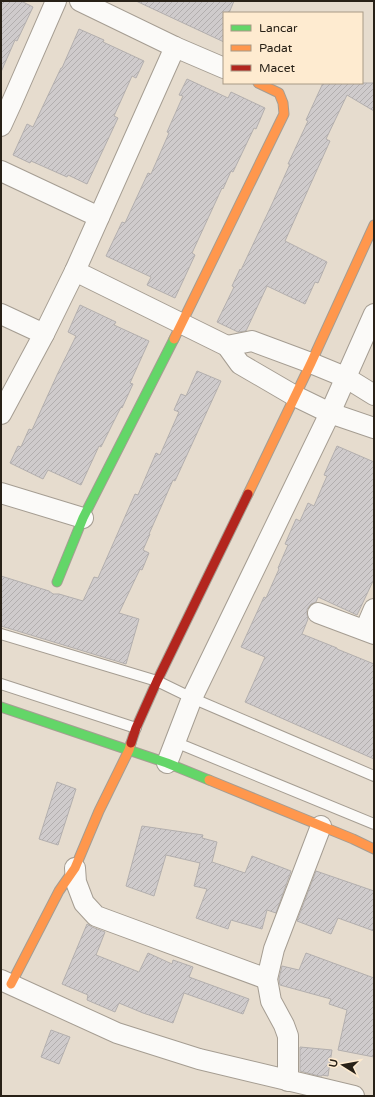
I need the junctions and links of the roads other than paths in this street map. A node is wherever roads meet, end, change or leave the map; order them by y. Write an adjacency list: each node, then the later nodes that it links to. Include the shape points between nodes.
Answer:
1 (56, 1): 6 (street)
2 (80, 1): 3 (street)
3 (175, 47): 4 (street); 9 (street)
4 (223, 68)
5 (260, 84): 14 (street, via 279,93 284,114)
6 (7, 100): 7 (street)
7 (1, 126)
8 (1, 171): 9 (street)
9 (99, 217): 11 (street)
10 (374, 225): 17 (street)
11 (75, 271): 14 (street); 15 (street)
12 (1, 314): 15 (street)
13 (374, 314): 18 (street)
14 (182, 323): 16 (street); 25 (street)
15 (44, 334): 22 (street)
16 (227, 346): 17 (street, via 252,341); 19 (street, via 240,364)
17 (311, 363): 18 (street); 19 (street)
18 (345, 377): 20 (street); 21 (street)
19 (295, 396): 21 (street); 31 (street)
20 (374, 396)
21 (330, 413): 23 (street); 33 (street)
22 (1, 414)
23 (374, 428)
24 (1, 493): 25 (street)
25 (83, 518): 26 (street)
26 (57, 582)
27 (374, 609): 29 (street)
28 (318, 613): 29 (street)
29 (369, 632)
30 (1, 634): 31 (lane)
31 (157, 681): 33 (lane); 35 (street)
32 (1, 684): 35 (lane)
33 (192, 698): 36 (street); 39 (lane)
34 (1, 707): 37 (street)
35 (136, 728): 37 (street)
36 (175, 742): 38 (street); 40 (lane)
37 (129, 750): 38 (street); 43 (street)
38 (167, 763): 41 (street)
39 (374, 776)
40 (374, 824)
41 (321, 826): 42 (street); 44 (street, via 274,949)
42 (374, 849)
43 (75, 868): 44 (street, via 76,882 84,903 96,916); 45 (street)
44 (267, 979): 46 (street, via 271,1001 288,1036)
45 (6, 982): 46 (street, via 117,1033 199,1059)
46 (288, 1080): 47 (street)
47 (354, 1096)

